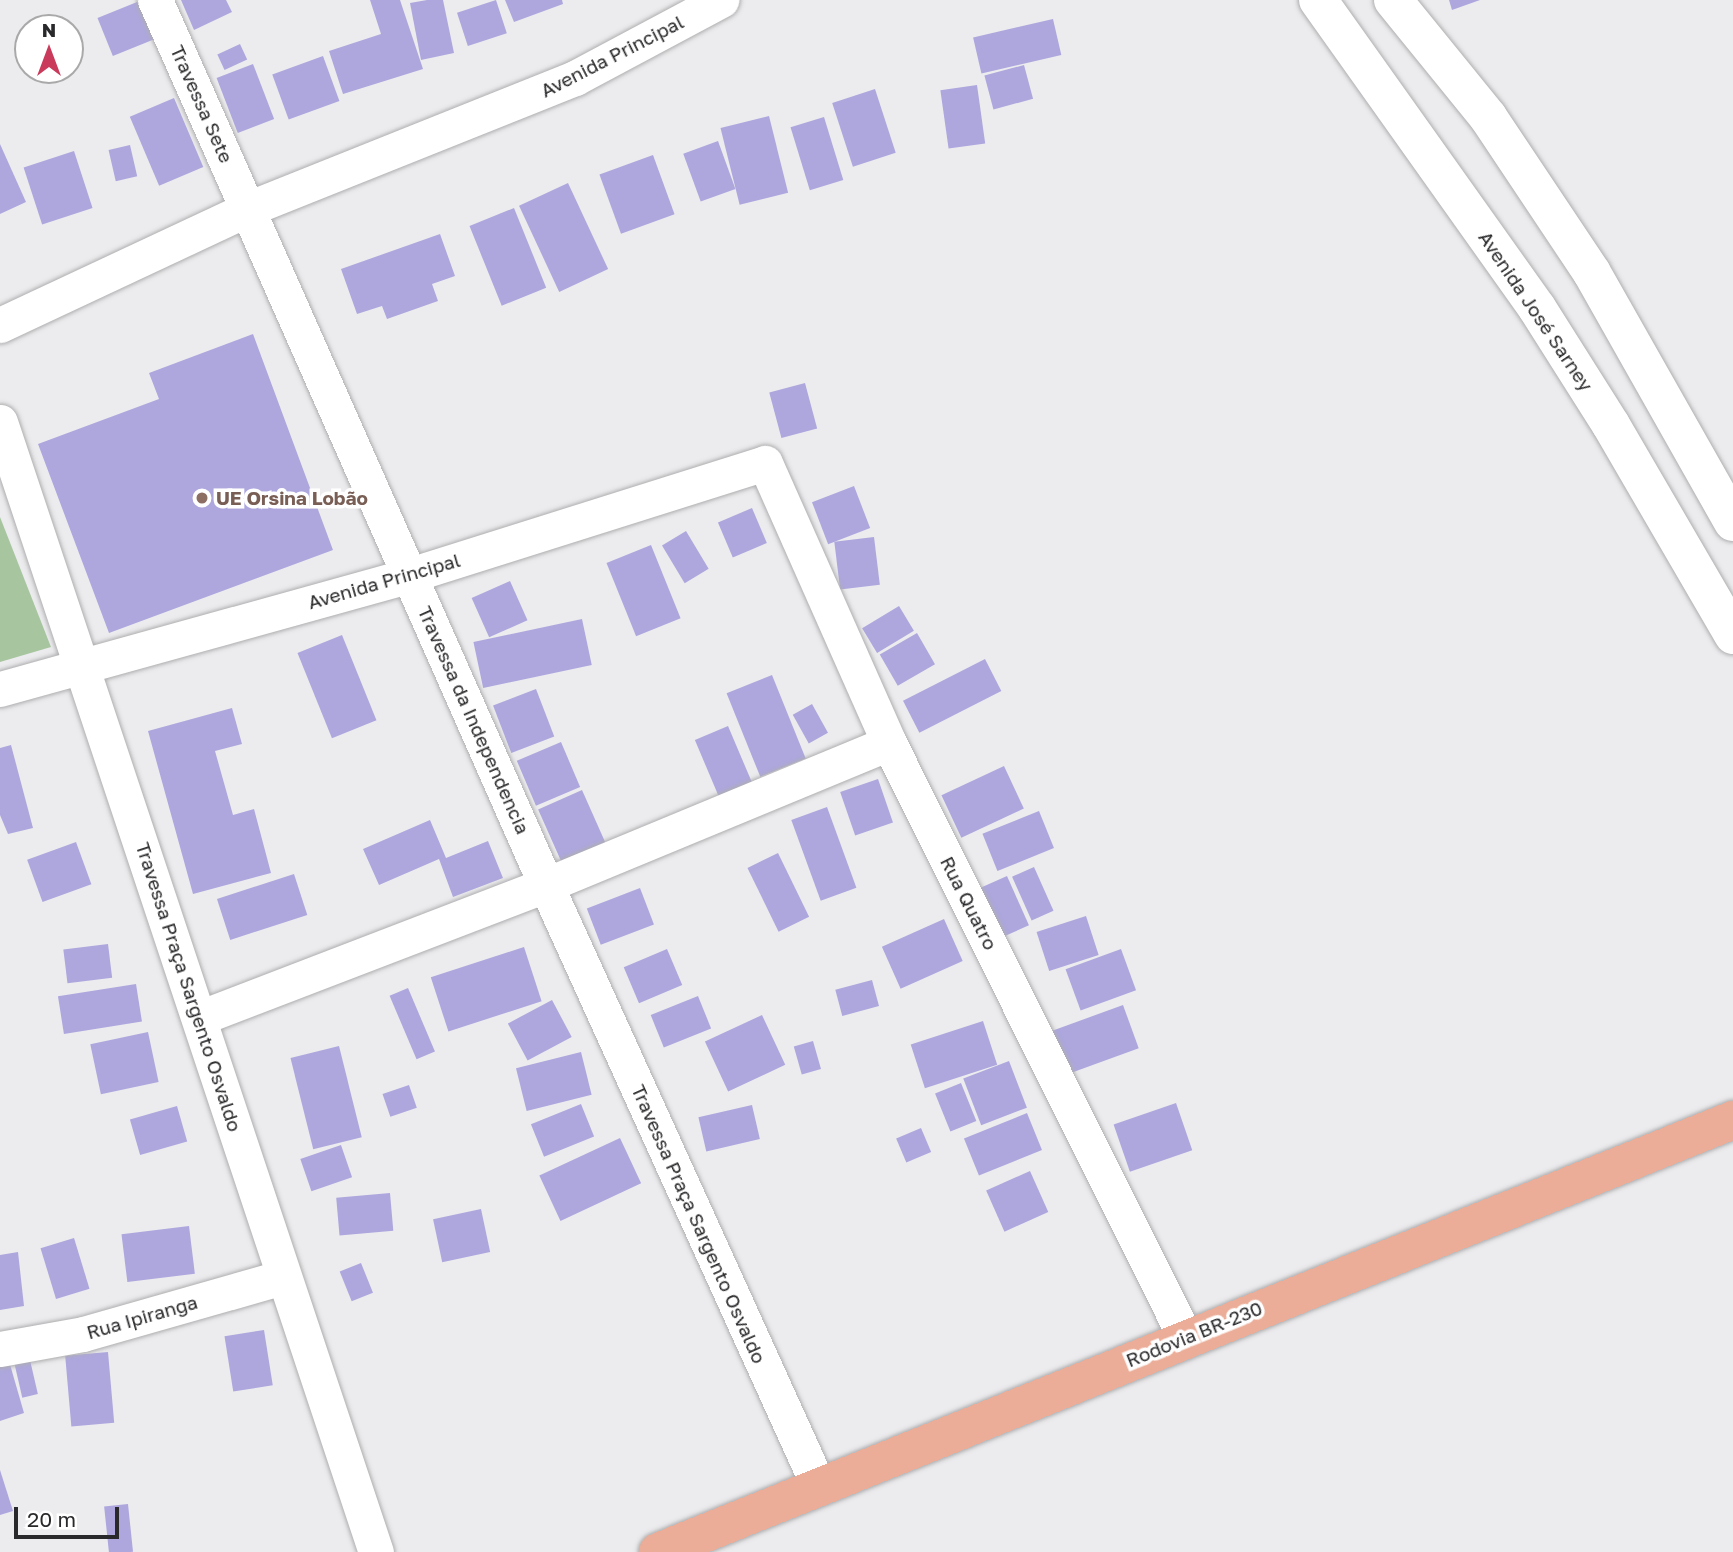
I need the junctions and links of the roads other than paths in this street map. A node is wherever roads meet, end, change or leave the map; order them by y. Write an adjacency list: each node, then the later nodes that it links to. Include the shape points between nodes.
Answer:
1 (155, 0): 7 (street, Travessa Sete)
2 (721, 0): 7 (street, Avenida Principal, via 575,78)
3 (1318, 0): 6 (main road, Avenida José Sarney)
4 (1384, 0): 6 (main road)
5 (1393, 0): 11 (main road, via 1488,117 1592,273)
6 (1342, 33): 13 (main road, Avenida José Sarney, via 1544,320)
7 (250, 208): 8 (street, Avenida Principal); 12 (street, Travessa da Independencia)
8 (0, 325)
9 (0, 422): 14 (street, Travessa Praça Sargento Osvaldo)
10 (765, 463): 12 (street, Avenida Principal); 16 (street, Rua Quatro)
11 (1733, 522)
12 (411, 575): 14 (street, Avenida Principal); 17 (street, Travessa da Independencia)
13 (1733, 635)
14 (84, 665): 15 (street, Avenida Principal); 18 (street, Travessa Praça Sargento Osvaldo)
15 (0, 689)
16 (889, 743): 17 (street); 21 (street, Rua Quatro)
17 (546, 885): 18 (street); 23 (street, Travessa Praça Sargento Osvaldo)
18 (199, 1018): 20 (street, Travessa Praça Sargento Osvaldo)
19 (1733, 1121): 21 (main road, Rodovia BR-230)
20 (283, 1277): 22 (street, Rua Ipiranga, via 83,1334); 24 (street, Travessa Praça Sargento Osvaldo)
21 (1185, 1337): 23 (main road, Rodovia BR-230)
22 (0, 1349)
23 (818, 1487): 25 (main road, Rodovia BR-230)
24 (376, 1552)
25 (657, 1552)

